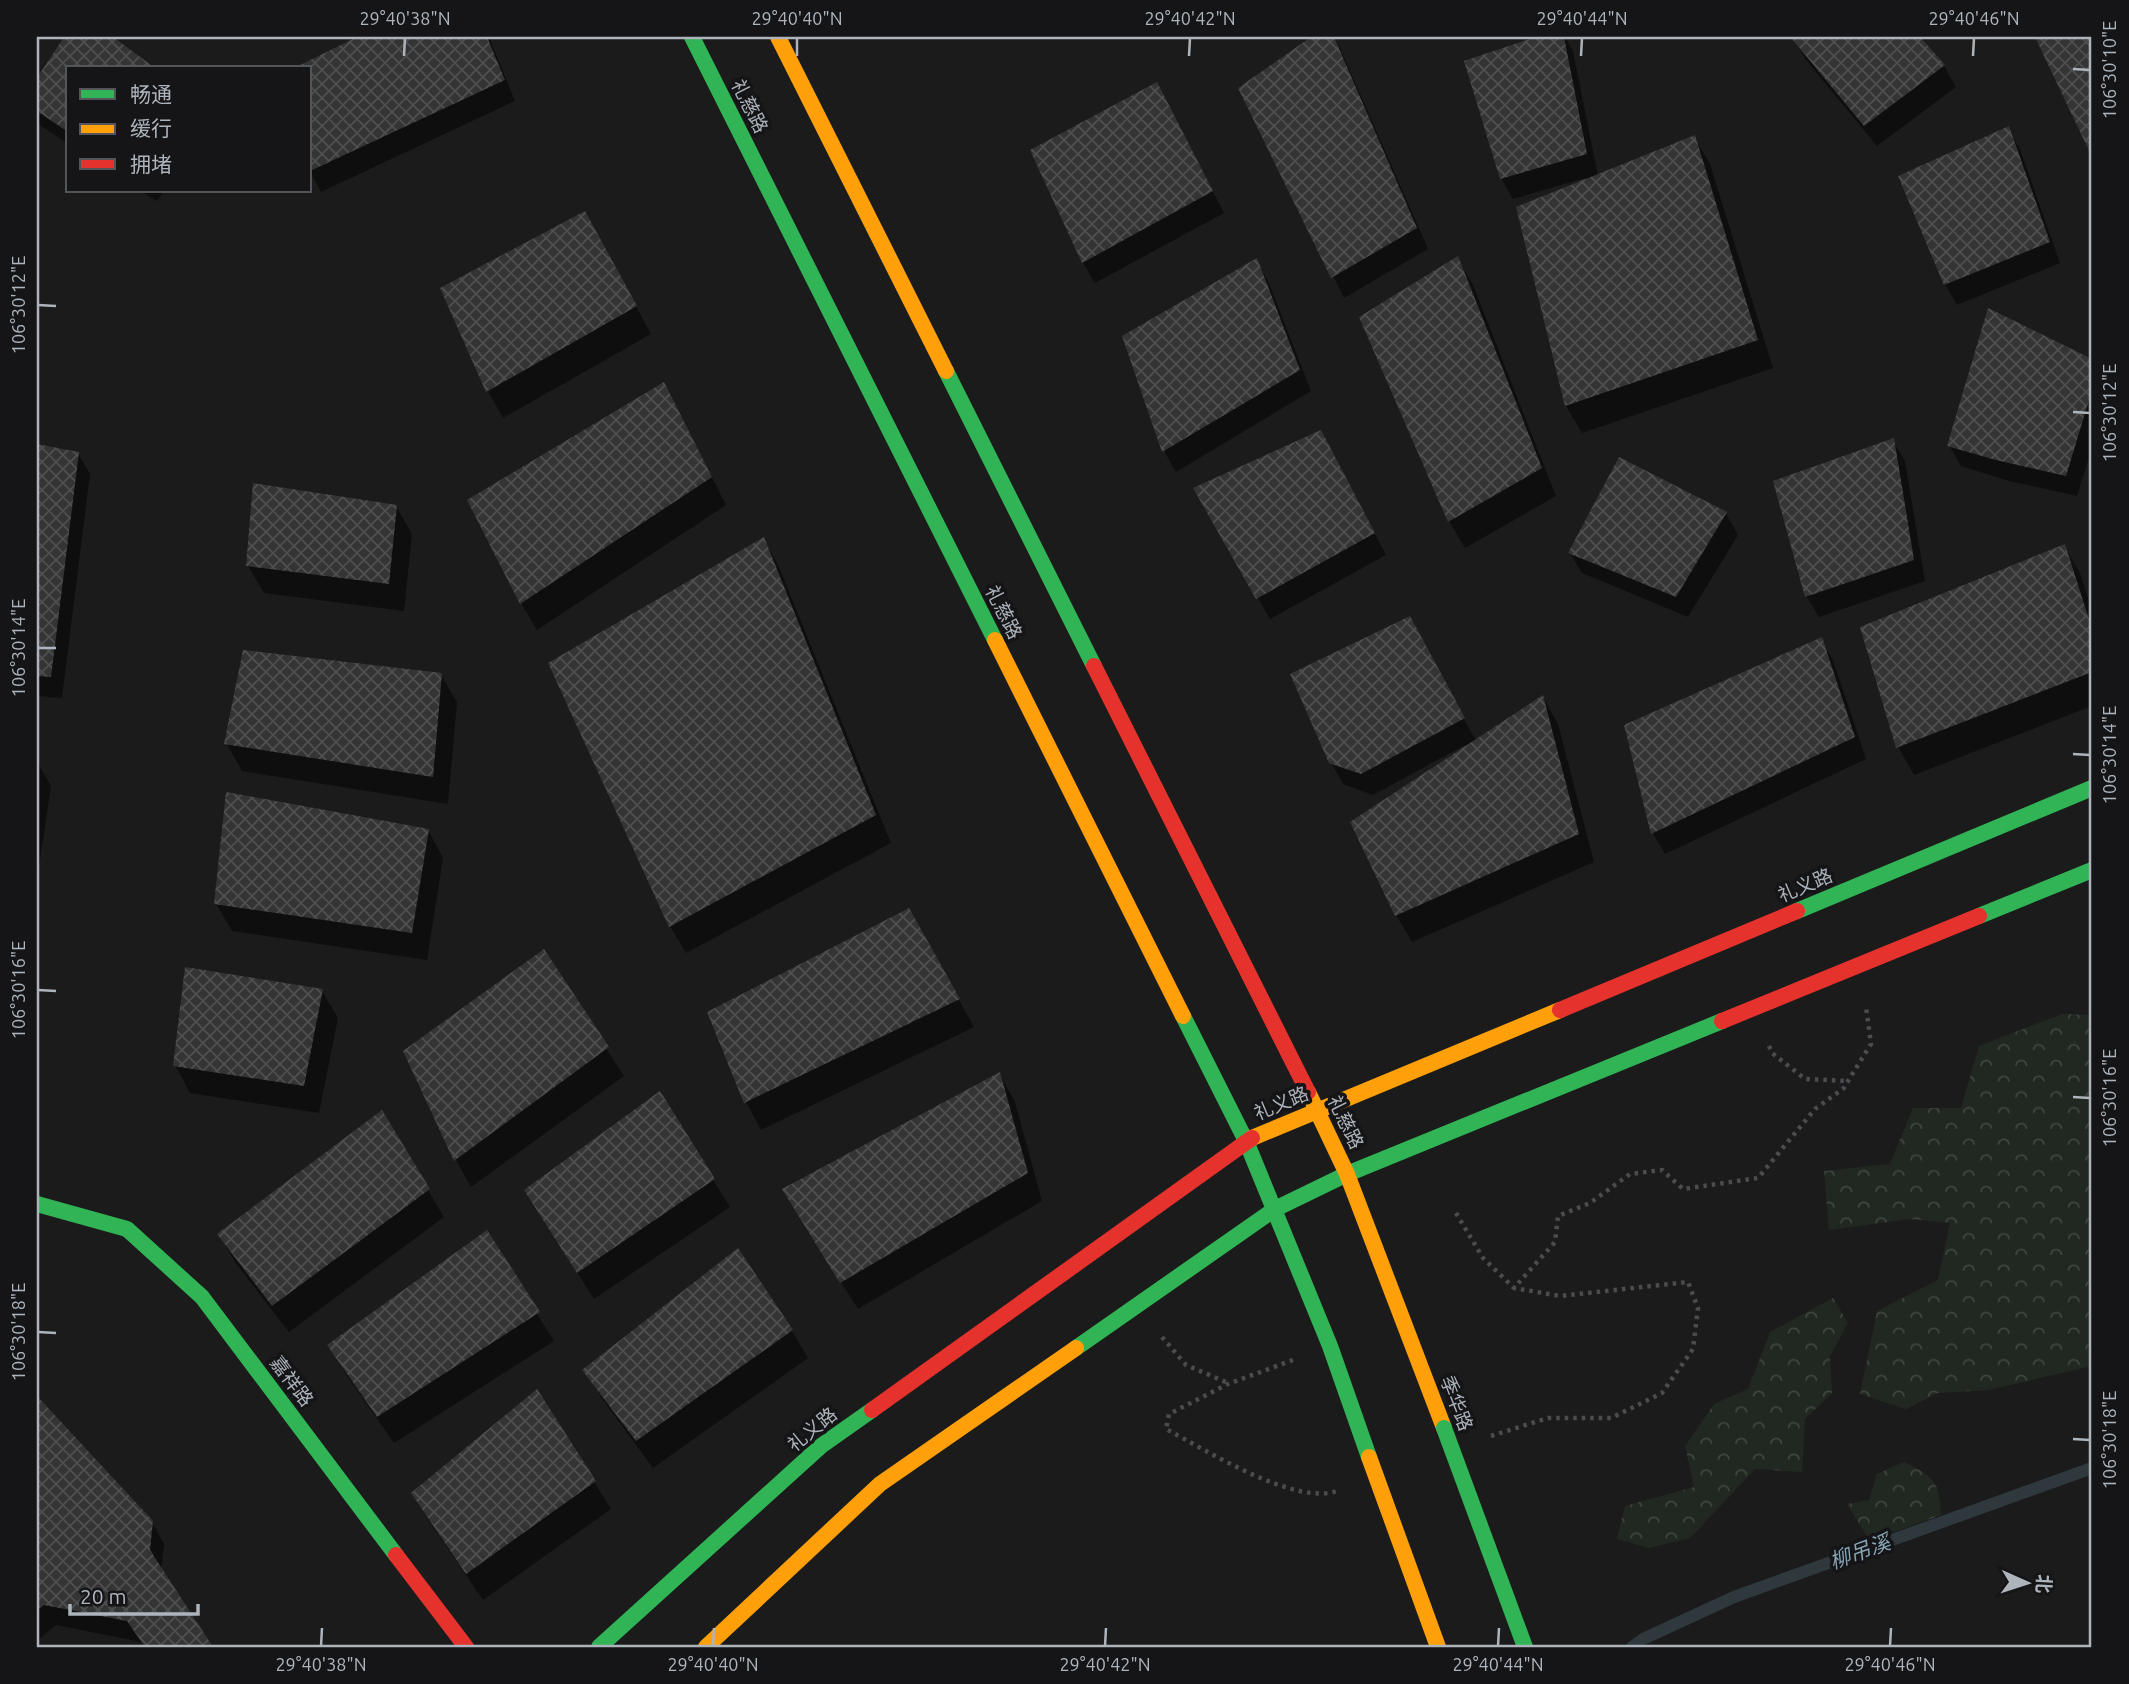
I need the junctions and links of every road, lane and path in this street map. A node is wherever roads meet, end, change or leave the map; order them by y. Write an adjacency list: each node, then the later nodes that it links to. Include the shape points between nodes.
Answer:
1 (692, 37): 9 (main road, 礼慈路)
2 (778, 37): 8 (main road, 礼慈路)
3 (2092, 788): 8 (main road, 礼义路)
4 (2092, 870): 5 (main road)
5 (1860, 965): 6 (main road); 7 (path, via 1871,1044)
6 (1754, 1008): 7 (path, via 1772,1054 1805,1079); 10 (main road)
7 (1849, 1081): 13 (path, via 1815,1109 1758,1178 1683,1189 1662,1170 1630,1174 1590,1203 1558,1216 1555,1242 1514,1288 1483,1258)
8 (1317, 1110): 9 (main road, 礼义路); 10 (main road, 礼慈路)
9 (1246, 1140): 12 (main road, 礼慈路); 17 (main road, 礼义路, via 821,1446)
10 (1347, 1174): 12 (main road); 20 (main road, 季华路, bridge)
11 (37, 1204): 16 (main road, 嘉祥路, via 127,1229 202,1297)
12 (1275, 1209): 14 (main road); 19 (main road, bridge, via 1330,1346)
13 (1456, 1213)
14 (1136, 1306): 15 (path, via 1186,1365); 18 (main road, via 880,1484)
15 (1228, 1384)
16 (466, 1647)
17 (599, 1647)
18 (706, 1647)
19 (1438, 1647)
20 (1525, 1647)

